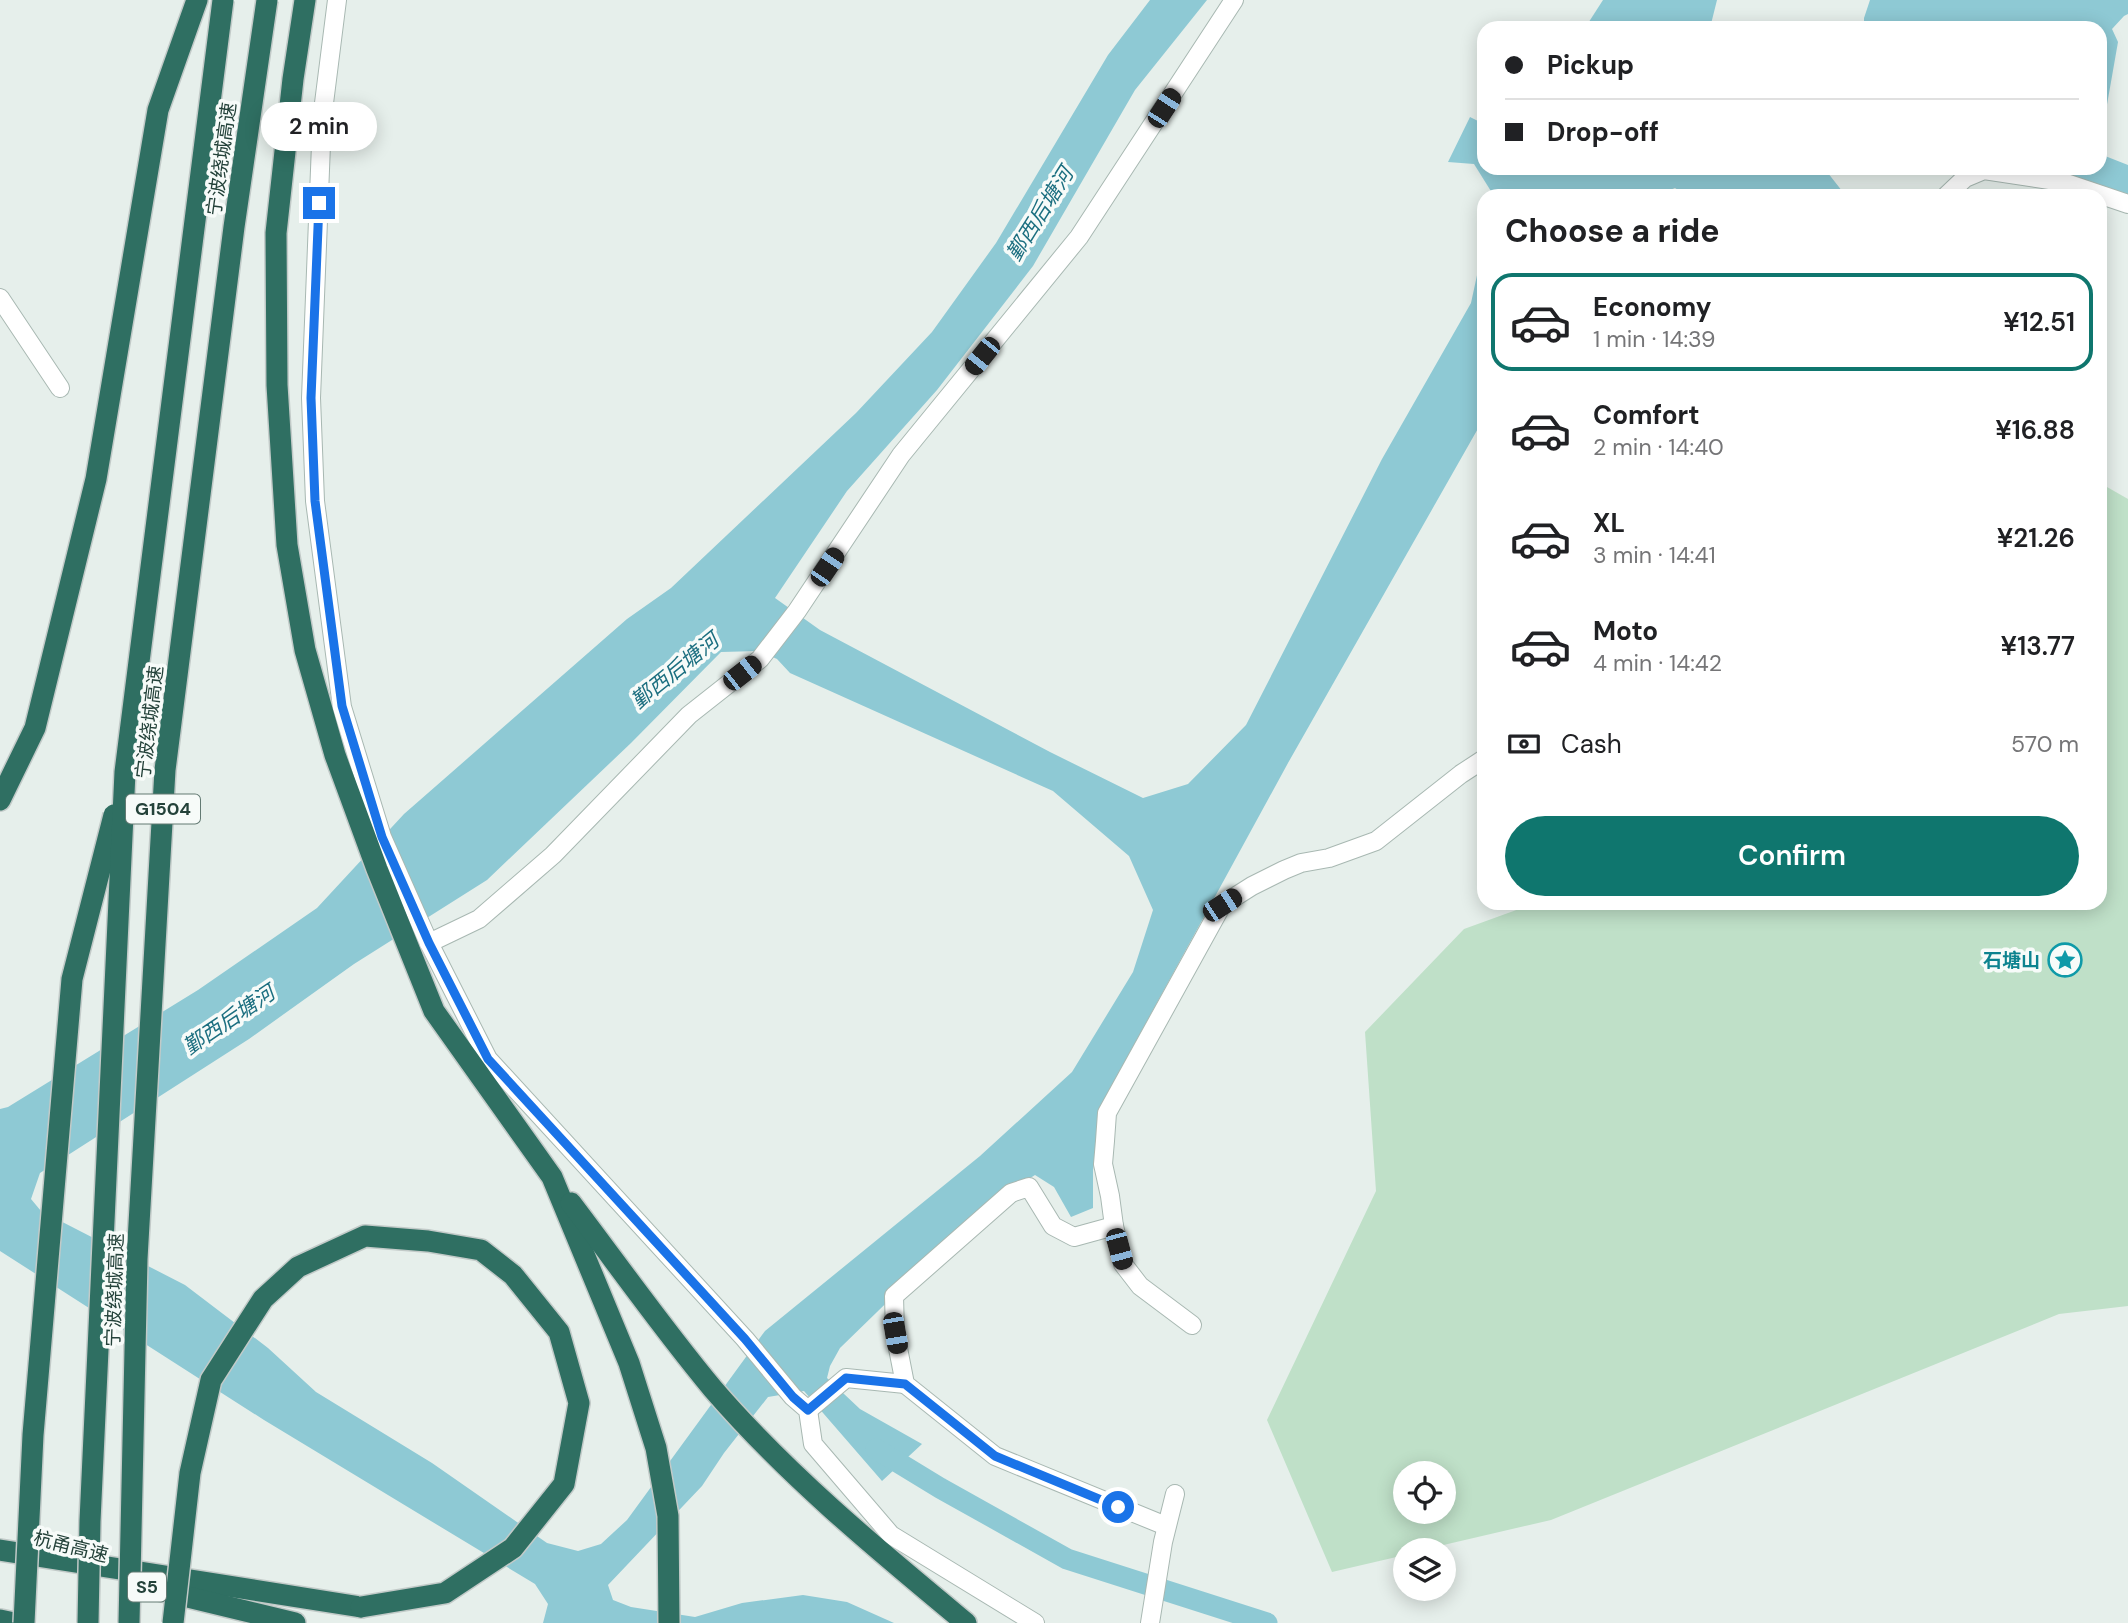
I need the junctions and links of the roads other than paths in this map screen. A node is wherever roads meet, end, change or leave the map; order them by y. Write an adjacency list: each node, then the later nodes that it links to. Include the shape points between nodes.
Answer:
1 (197, 0): 17 (highway, via 158,110 96,479 34,728)
2 (223, 0): 16 (highway, 宁波绕城高速 / G1504, bridge)
3 (267, 0): 29 (highway, 宁波绕城高速 / G1504, bridge, via 165,771 137,1259)
4 (305, 0): 19 (highway, via 276,233 277,385 287,544 305,650 335,755 434,1011)
5 (337, 0): 18 (street, via 322,133 311,398 315,501 342,706 382,837)
6 (1234, 0): 18 (street, via 1079,237 901,455 760,659 689,715 553,855 500,901 479,919)
7 (1972, 175): 9 (street)
8 (2017, 175): 10 (street)
9 (1953, 189)
10 (2084, 189)
11 (2107, 197): 12 (street)
12 (2128, 204)
13 (0, 299): 14 (street)
14 (60, 388)
15 (1477, 764): 20 (street, via 1376,841 1284,870 1222,905 1107,1113 1103,1164)
16 (125, 772): 27 (highway, bridge, via 72,979 33,1435); 28 (highway, 宁波绕城高速 / G1504, bridge)
17 (0, 800)
18 (429, 943): 23 (street, via 488,1059)
19 (552, 1177): 32 (highway, via 629,1363 656,1448 668,1516); 33 (highway, via 714,1389 790,1471)
20 (1114, 1226): 21 (street, via 1124,1264 1140,1286); 22 (street, via 1074,1237 1053,1226 1029,1187 1011,1192 894,1296 895,1333)
21 (1192, 1325)
22 (905, 1384): 23 (street, via 846,1378); 25 (street, via 995,1456)
23 (808, 1410): 34 (street, via 813,1444 891,1535)
24 (1175, 1494): 25 (street)
25 (1165, 1534): 35 (street)
26 (0, 1551): 30 (highway, bridge, via 360,1607 445,1593 513,1548 564,1484 579,1403 559,1332 513,1275 481,1250 365,1236 298,1267 263,1299 211,1380 190,1473); 31 (highway, 杭甬高速 / S5)
27 (8, 1621)
28 (88, 1623)
29 (129, 1623)
30 (173, 1623)
31 (295, 1623)
32 (669, 1623)
33 (966, 1623)
34 (1035, 1623)
35 (1150, 1623)

